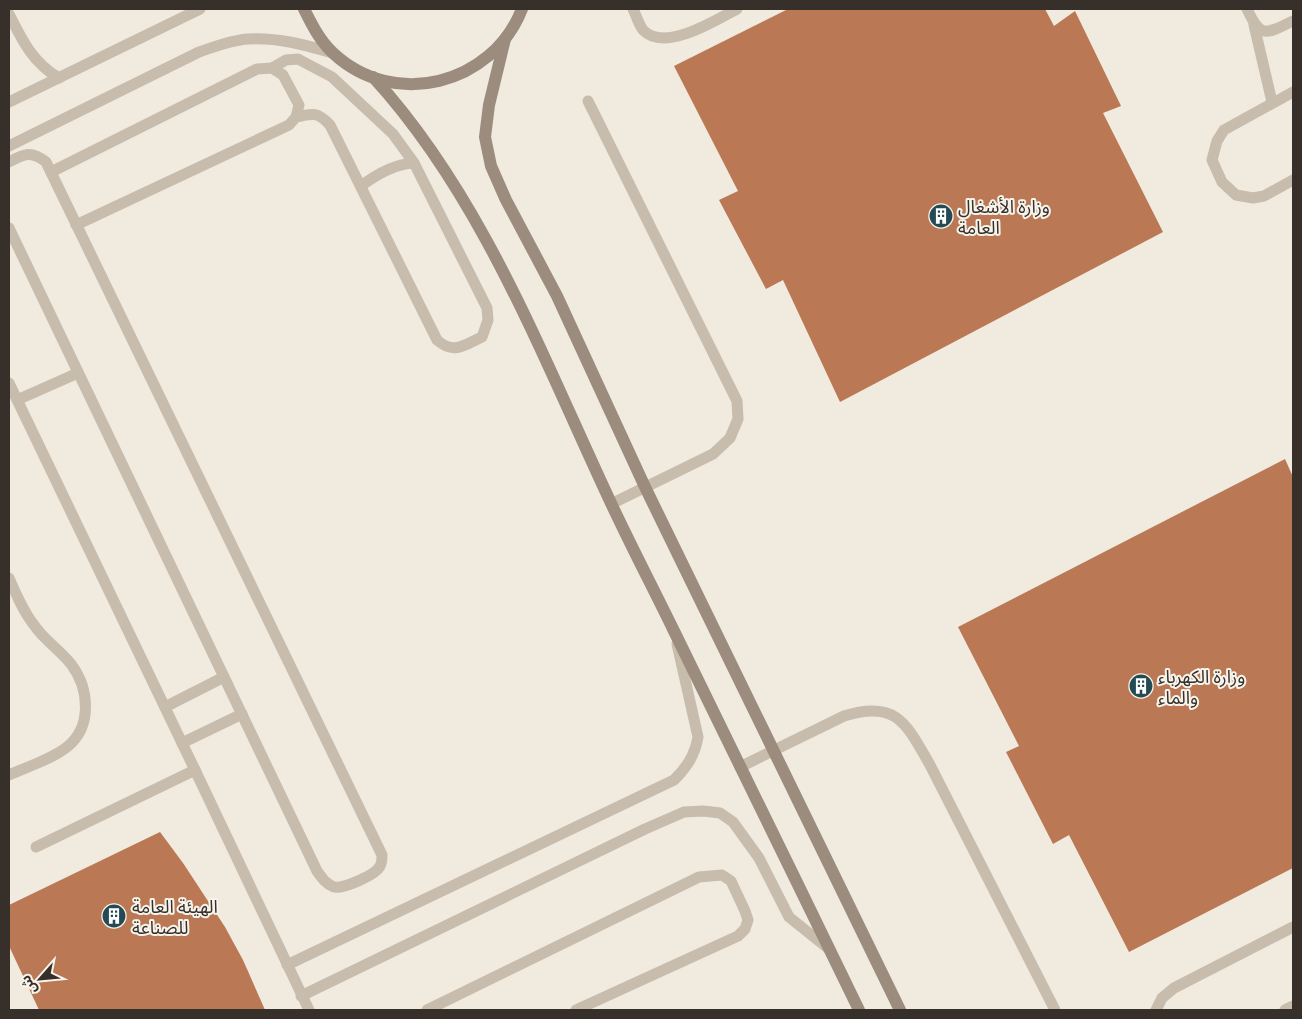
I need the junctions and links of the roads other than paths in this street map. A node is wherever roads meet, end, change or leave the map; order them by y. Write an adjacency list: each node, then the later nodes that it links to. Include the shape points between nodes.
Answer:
1 (200, 9): 14 (lane)
2 (304, 9): 11 (street, via 314,30)
3 (522, 9): 10 (street)
4 (633, 9): 5 (lane, via 644,30 666,38 684,35)
5 (736, 9)
6 (1247, 9): 9 (lane)
7 (9, 14): 14 (lane, via 29,52 47,71)
8 (1293, 21): 9 (lane, via 1271,31 1263,31)
9 (1254, 25): 18 (lane)
10 (505, 39): 13 (street, via 484,60 450,78 431,83 401,84); 31 (street, via 485,137 491,166 557,296)
11 (333, 53): 13 (street); 20 (lane, via 274,39 247,39 223,44 199,52)
12 (272, 68): 19 (lane, via 283,75 299,105); 22 (lane, via 286,60 298,59 332,77 393,134); 23 (lane, via 257,69)
13 (373, 77): 32 (street, via 433,152 466,204 522,311)
14 (59, 78): 17 (lane)
15 (1293, 92): 18 (lane)
16 (588, 101): 31 (lane, via 737,401 738,419 730,438 713,454)
17 (9, 102)
18 (1272, 102): 24 (lane, via 1224,130 1212,160 1222,182 1236,195 1264,196)
19 (296, 117): 25 (lane, via 318,114 324,118); 26 (lane, via 289,124)
20 (9, 146)
21 (9, 162): 23 (lane, via 26,154 38,155)
22 (414, 163): 25 (lane, via 400,164); 25 (lane, via 487,308 488,320 482,336 460,347 444,346 437,340)
23 (51, 172): 26 (lane)
24 (1293, 180)
25 (360, 186)
26 (76, 225): 37 (lane, via 382,855 380,867 374,874 342,888 326,883 317,872)
27 (9, 228): 28 (lane)
28 (78, 372): 30 (lane); 35 (lane)
29 (9, 383): 30 (lane)
30 (17, 400): 36 (lane)
31 (645, 486): 32 (lane); 39 (street)
32 (611, 504): 34 (street)
33 (9, 578): 42 (lane, via 34,626 72,665 80,679 86,712 80,732 67,747)
34 (674, 630): 40 (street); 46 (lane, via 698,737 690,761 674,780)
35 (224, 677): 36 (lane); 37 (lane)
36 (165, 707): 38 (lane)
37 (242, 714): 38 (lane)
38 (182, 743): 41 (lane)
39 (773, 751): 40 (lane); 53 (street); 54 (lane, via 844,716 862,711 882,711 898,717 930,765)
40 (740, 767): 45 (street)
41 (195, 770): 43 (lane); 46 (lane)
42 (9, 775)
43 (36, 847)
44 (1293, 927): 55 (lane, via 1174,988 1162,998)
45 (829, 949): 47 (lane, via 789,917 759,858 733,822 720,813 684,812); 52 (street)
46 (288, 965): 47 (lane)
47 (301, 996): 49 (lane)
48 (1293, 1006): 56 (lane)
49 (309, 1010)
50 (427, 1010): 51 (lane, via 699,877 722,875 731,881 748,920 738,936)
51 (576, 1010)
52 (859, 1010)
53 (900, 1010)
54 (1055, 1010)
55 (1156, 1010)
56 (1285, 1010)

